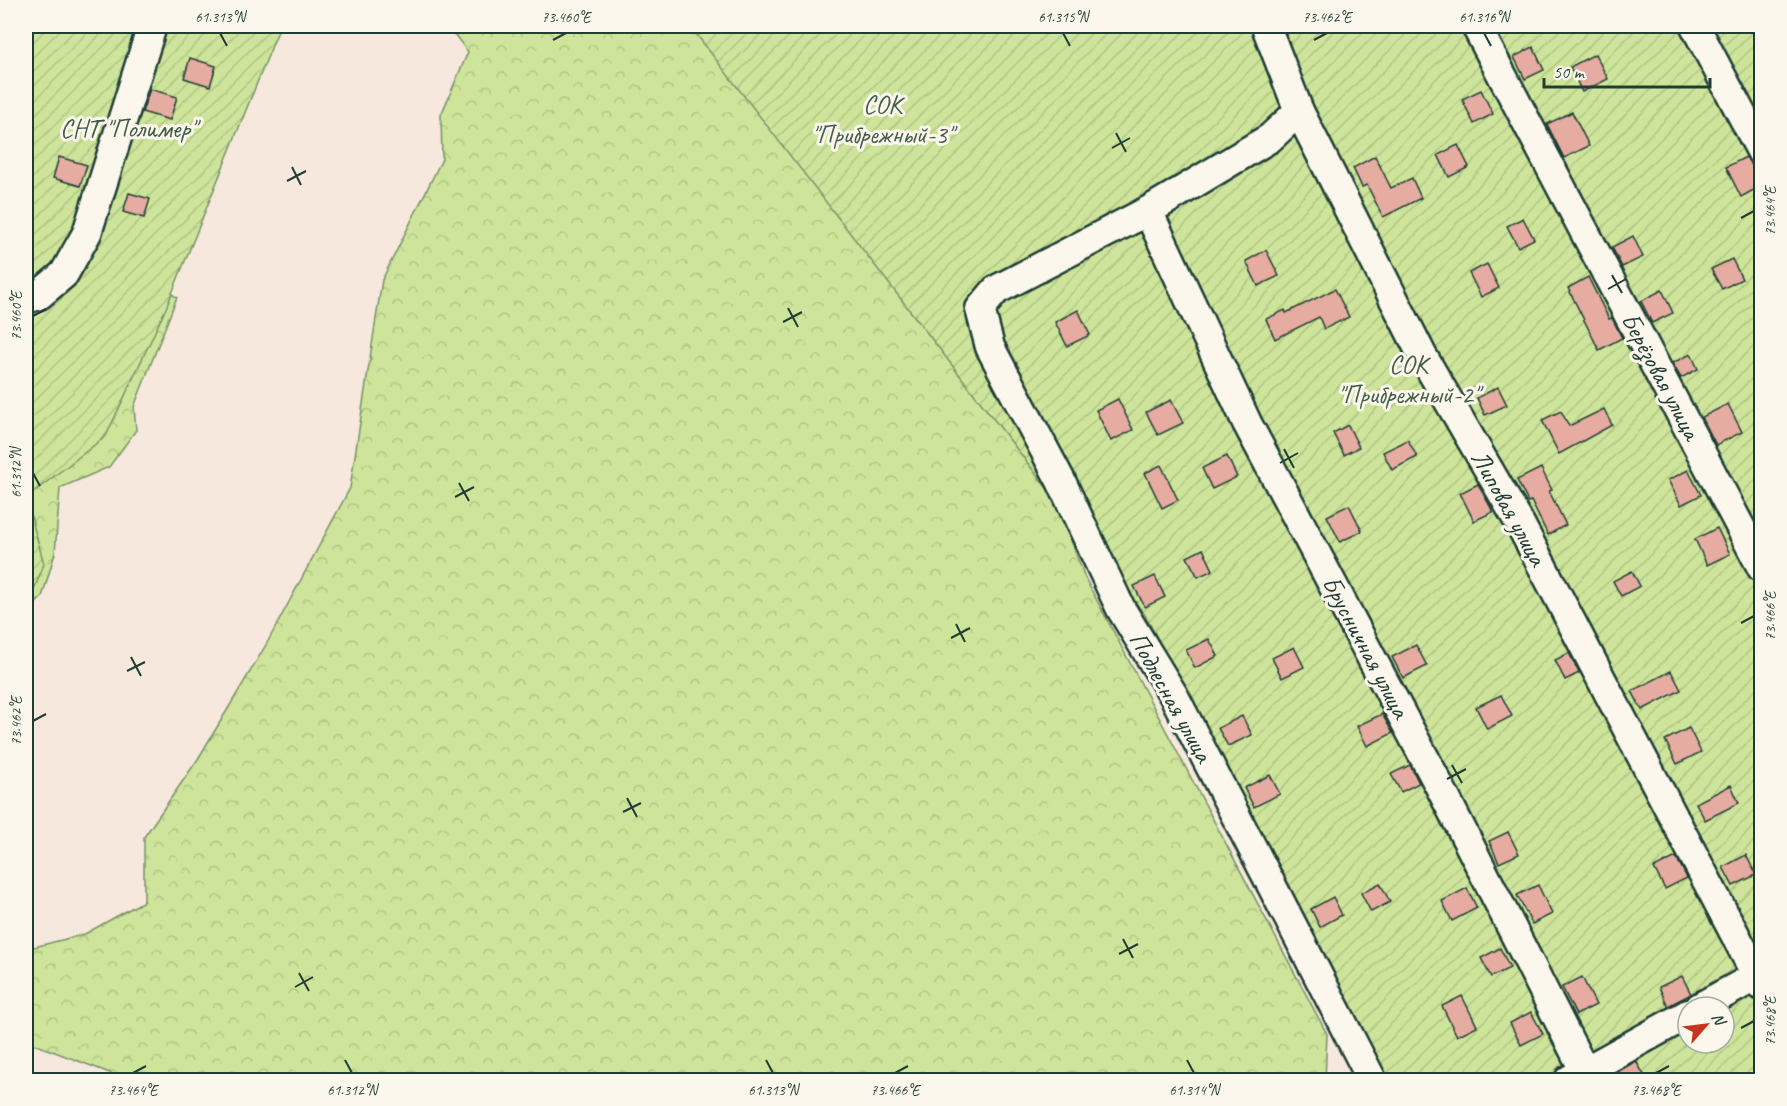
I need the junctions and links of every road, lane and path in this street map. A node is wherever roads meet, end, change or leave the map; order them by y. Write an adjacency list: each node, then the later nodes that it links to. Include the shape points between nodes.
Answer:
1 (152, 26): 8 (street, via 87,233 64,273 39,295)
2 (1268, 26): 5 (street, Липовая улица)
3 (1476, 26): 9 (street, Берёзовая улица)
4 (1695, 26): 6 (street)
5 (1299, 111): 7 (street, via 1270,138); 10 (street, Липовая улица, via 1422,355 1519,522)
6 (1761, 153)
7 (1148, 211): 13 (street, Брусничная улица, via 1247,423 1440,788); 14 (street, Подлесная улица, via 996,290 980,309 990,346 1061,481 1121,609 1174,696)
8 (26, 299)
9 (1761, 568)
10 (1760, 978): 11 (street)
11 (1725, 995)
12 (1676, 1021): 13 (street)
13 (1581, 1078)
14 (1372, 1080)

